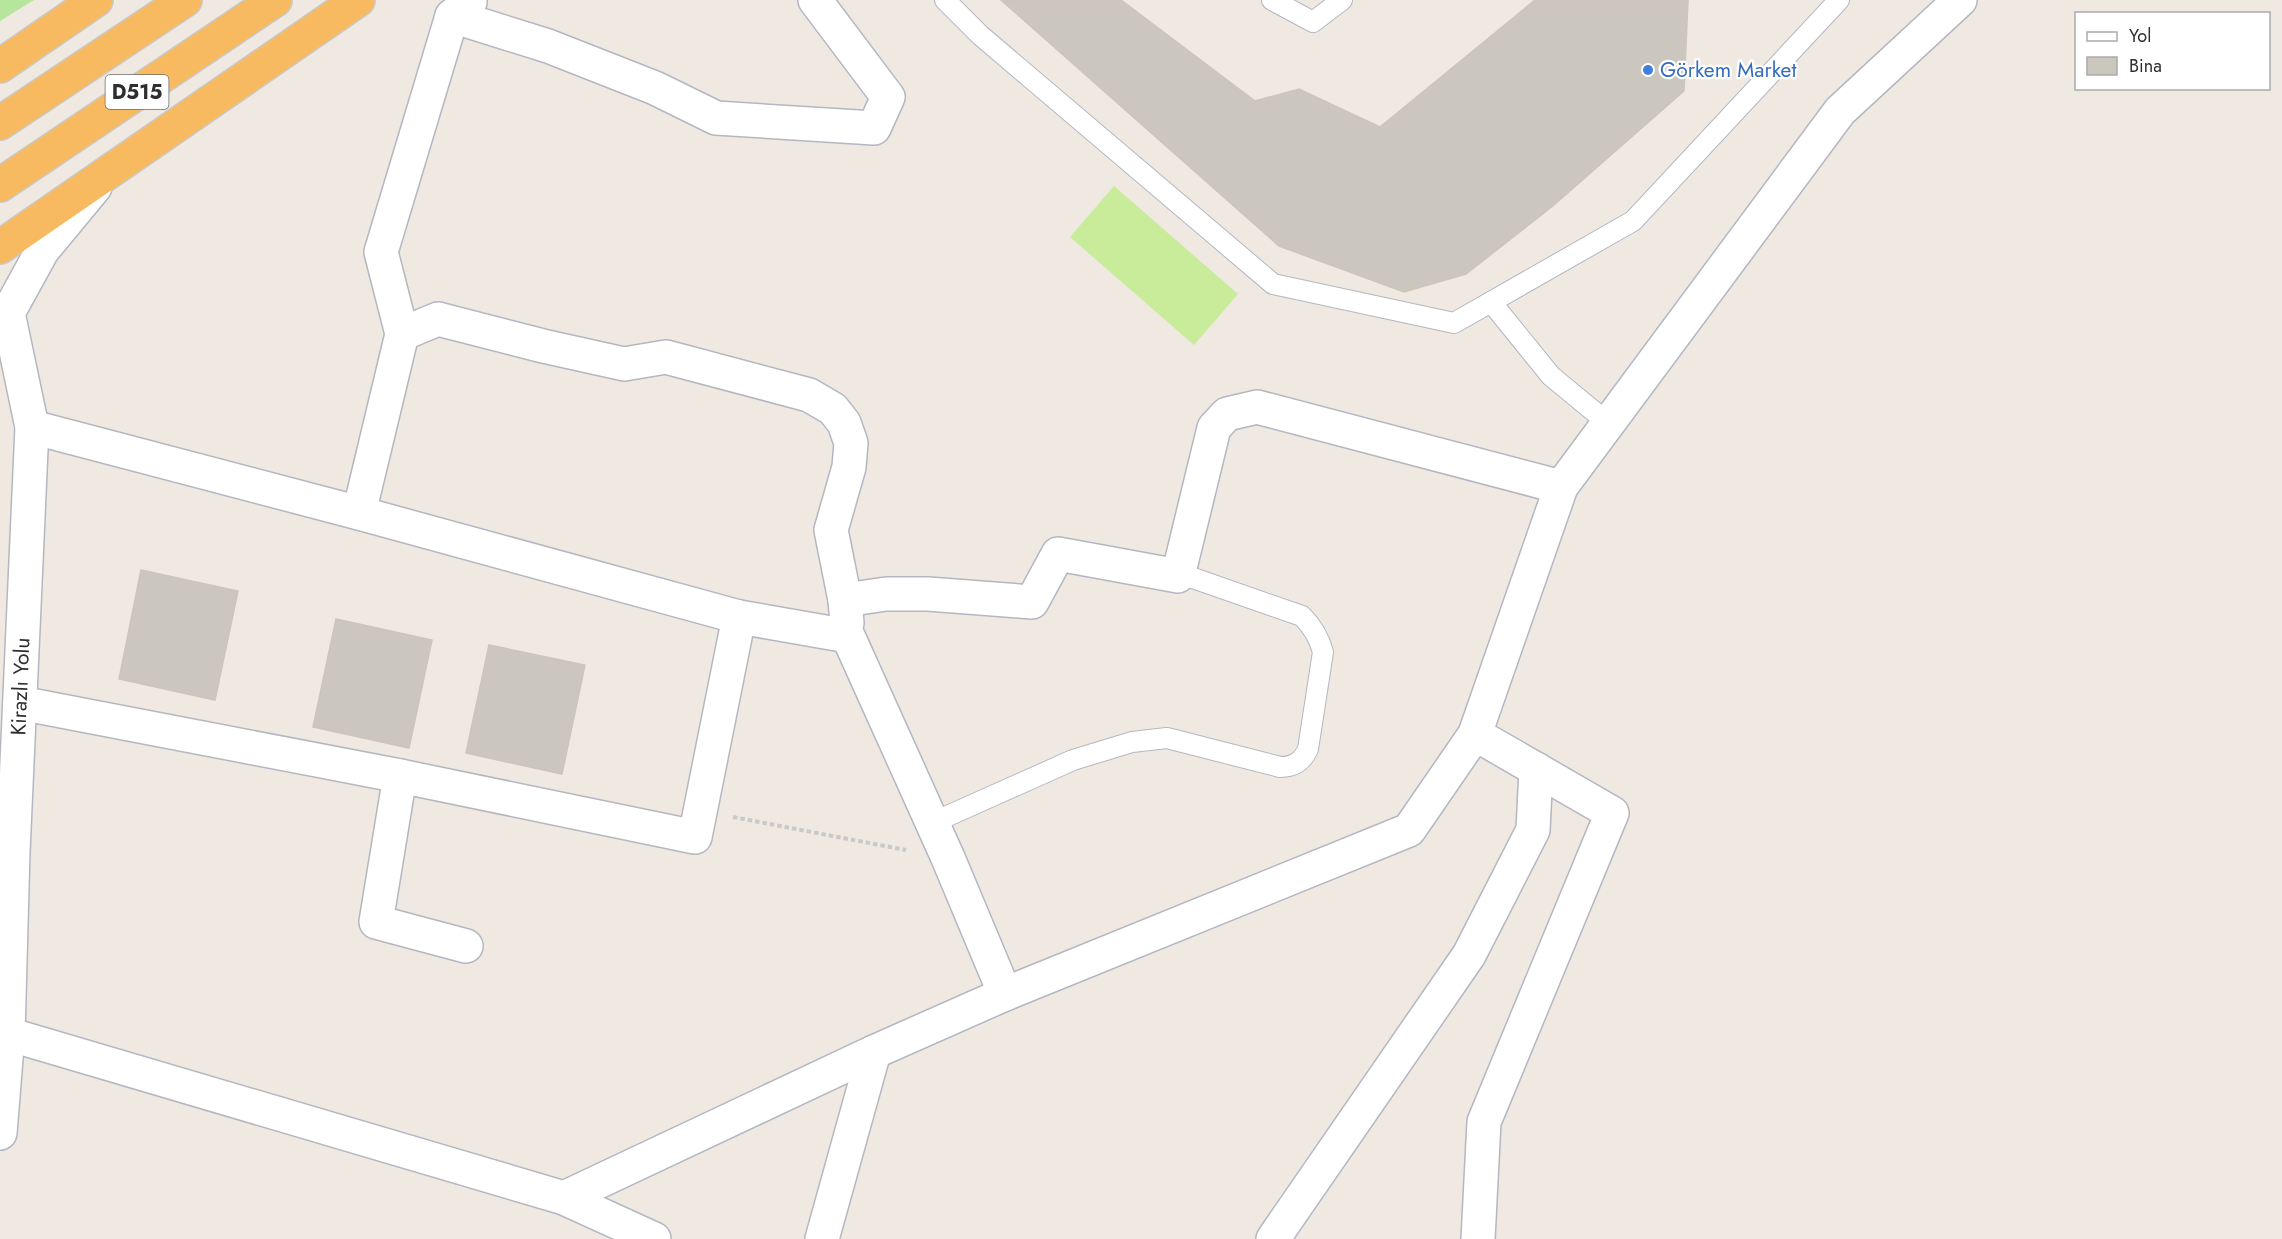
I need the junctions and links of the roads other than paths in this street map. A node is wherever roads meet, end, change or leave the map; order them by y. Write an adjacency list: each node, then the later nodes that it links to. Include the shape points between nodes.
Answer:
1 (185, 0): 13 (highway, D515)
2 (275, 0): 15 (highway, D515)
3 (358, 0): 14 (highway)
4 (815, 0): 11 (street, via 888,97 874,129 716,118 655,88)
5 (945, 0): 17 (lane, via 980,35 1273,284 1454,323)
6 (1272, 0): 7 (lane, via 1312,22)
7 (1342, 0)
8 (1839, 0): 17 (lane, via 1633,221)
9 (1959, 0): 20 (street, via 1840,111)
10 (82, 5): 12 (highway)
11 (462, 8): 19 (street, via 381,252)
12 (0, 66)
13 (0, 123)
14 (108, 171): 16 (highway); 18 (street, via 42,251)
15 (0, 185)
16 (0, 247)
17 (1491, 302): 20 (lane, via 1551,376)
18 (3, 313): 21 (street, Kirazlı Yolu)
19 (402, 334): 23 (street); 25 (street, via 438,319 624,364 666,357 809,395 833,409 844,423 851,443 849,467 831,530)
20 (1608, 423): 22 (street)
21 (32, 428): 23 (street); 28 (street, Kirazlı Yolu)
22 (1561, 487): 24 (street, via 1257,407 1227,414 1214,428); 29 (street)
23 (359, 513): 26 (street)
24 (1178, 576): 25 (street, via 1058,554 1032,602 928,594 885,594); 32 (lane, via 1302,616 1318,636 1323,652 1304,758 1297,764 1280,767 1167,738 1132,742 1073,760)
25 (845, 600): 27 (street)
26 (739, 617): 27 (street); 31 (street, via 695,837)
27 (848, 636): 32 (street)
28 (20, 704): 31 (street); 33 (street, Kirazlı Yolu)
29 (1475, 734): 30 (street); 35 (street, via 1409,830)
30 (1536, 769): 42 (street, via 1533,830 1469,955); 43 (street, via 1612,813 1484,1122)
31 (400, 776): 34 (street, via 375,921)
32 (932, 823): 35 (street)
33 (7, 854): 36 (street, Kirazlı Yolu)
34 (466, 946)
35 (1005, 994): 37 (street)
36 (8, 1035): 38 (street, Kirazlı Yolu); 39 (street)
37 (874, 1052): 39 (street); 41 (street)
38 (0, 1133)
39 (564, 1198): 40 (street)
40 (654, 1239)
41 (822, 1239)
42 (1273, 1239)
43 (1478, 1239)

